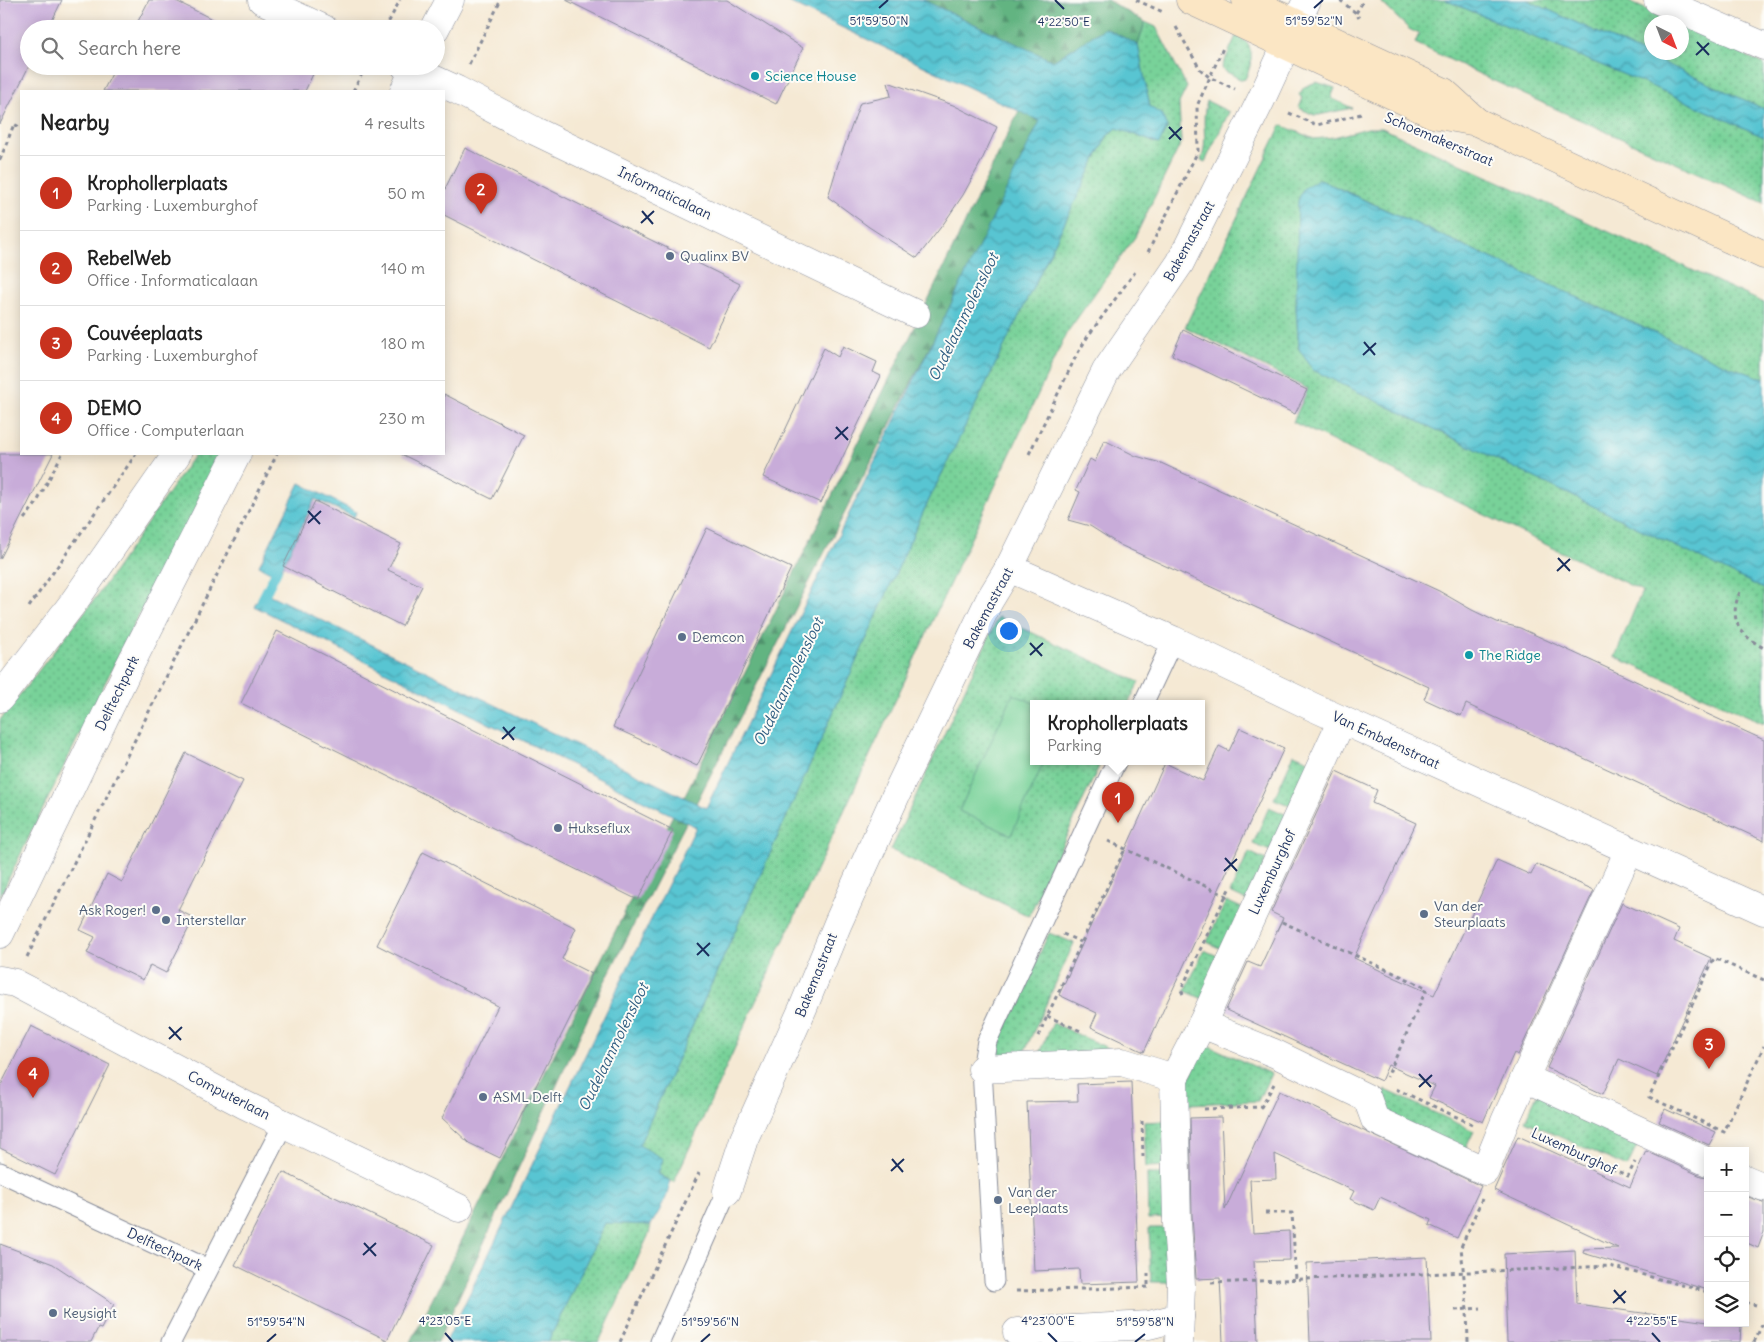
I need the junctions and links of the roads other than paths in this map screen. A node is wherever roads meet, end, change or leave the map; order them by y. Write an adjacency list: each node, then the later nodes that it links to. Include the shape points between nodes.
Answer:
1 (262, 0): 6 (street)
2 (450, 0): 7 (street)
3 (1658, 0): 9 (street)
4 (1180, 8): 5 (main road)
5 (1241, 10): 8 (main road)
6 (305, 20)
7 (440, 20)
8 (1297, 23): 11 (main road, via 1444,92 1477,122); 15 (street, Bakemastraat, via 1180,263 1106,371)
9 (1764, 46)
10 (413, 75): 12 (street, Informaticalaan, via 456,90)
11 (1764, 256)
12 (916, 314)
13 (175, 455): 17 (street, via 74,604)
14 (237, 455): 23 (street, Delftechpark, via 129,667)
15 (1009, 568): 16 (street, Van Embdenstraat); 34 (street, Bakemastraat, via 989,601 900,786 744,1139)
16 (1173, 640): 18 (lane); 19 (street, Van Embdenstraat)
17 (0, 698)
18 (1145, 700)
19 (1342, 720): 21 (street, Van Embdenstraat); 25 (street, Luxemburghof)
20 (1115, 765): 26 (lane, via 987,1041)
21 (1630, 850): 22 (street, Van Embdenstraat); 28 (street)
22 (1764, 911)
23 (0, 934)
24 (7, 982): 29 (street, Computerlaan)
25 (1202, 1024): 27 (street, Luxemburghof); 28 (street, via 1376,1090 1375,1120 1485,1171)
26 (982, 1069): 27 (street, via 1122,1062); 37 (lane)
27 (1174, 1078): 38 (street, Luxemburghof, via 1177,1223)
28 (1525, 1078): 30 (street)
29 (284, 1123): 35 (street, Computerlaan); 36 (lane, Delftechpark)
30 (1704, 1160)
31 (0, 1172): 36 (lane, Delftechpark)
32 (1749, 1181): 33 (street)
33 (1764, 1187)
34 (727, 1191): 41 (lane)
35 (459, 1208)
36 (208, 1270): 40 (lane)
37 (994, 1281)
38 (1186, 1324): 39 (street)
39 (1017, 1332)
40 (172, 1342)
41 (660, 1342)

